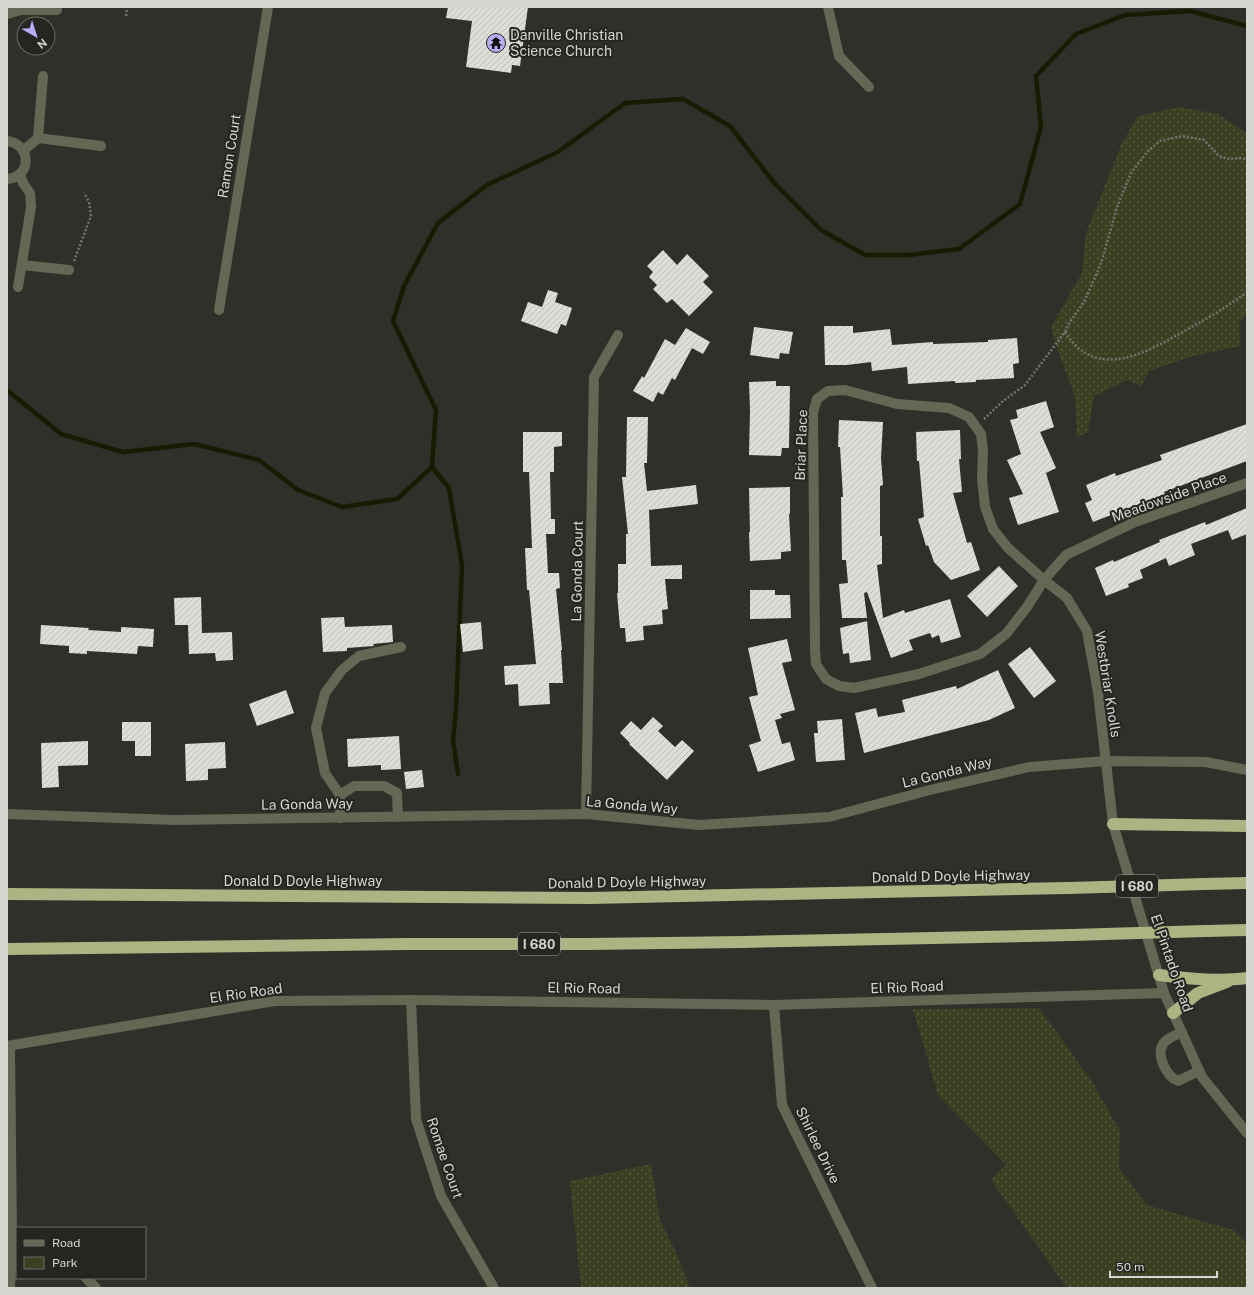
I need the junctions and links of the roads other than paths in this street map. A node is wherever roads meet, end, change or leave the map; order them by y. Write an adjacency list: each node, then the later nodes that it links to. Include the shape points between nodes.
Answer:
1 (57, 7): 4 (street, via 57,10 21,10)
2 (268, 7): 16 (street, Ramon Court)
3 (828, 7): 6 (street, via 839,56)
4 (7, 14)
5 (42, 76): 7 (street)
6 (869, 87)
7 (38, 138): 9 (street); 10 (street)
8 (7, 141): 10 (street, via 20,146)
9 (101, 146)
10 (23, 151): 11 (street, via 26,163)
11 (20, 174): 12 (street); 13 (street, via 30,194 31,207)
12 (7, 179)
13 (22, 265): 14 (street); 15 (street)
14 (69, 270)
15 (18, 287)
16 (219, 310)
17 (618, 336): 25 (street, La Gonda Court, via 594,376)
18 (1247, 483): 19 (street, Meadowside Place, via 1135,522 1066,555)
19 (1044, 580): 19 (street, Briar Place, via 1028,607 1006,634 980,654 919,674 854,688 839,686 826,679 816,664 813,413 817,399 828,391 845,390 897,404 949,408 969,417 981,434 985,507 992,529 1008,548); 21 (street, Westbriar Knolls, via 1067,598 1087,631 1098,692)
20 (401, 647): 23 (street, via 359,656 342,670 325,693 316,728 325,773)
21 (1106, 761): 22 (street, La Gonda Way, via 1206,762); 25 (street, La Gonda Way, via 1029,767 829,817 699,825); 28 (street, El Pintado Road)
22 (1247, 770)
23 (340, 795): 26 (street, via 354,786 384,786 397,793); 27 (street)
24 (7, 814): 27 (street, La Gonda Way, via 174,820)
25 (586, 814): 26 (street, La Gonda Way)
26 (398, 817): 27 (street, La Gonda Way)
27 (340, 818)
28 (1114, 824): 29 (highway); 34 (street, El Pintado Road)
29 (1247, 826)
30 (1247, 883): 31 (highway, Donald D Doyle Highway / I 680, bridge, via 590,898)
31 (7, 894)
32 (1247, 930): 33 (highway, I 680, bridge, via 744,942)
33 (7, 949)
34 (1159, 975): 36 (highway, via 1185,979); 37 (street, El Pintado Road)
35 (1247, 978): 36 (highway)
36 (1234, 980): 40 (highway, via 1198,993)
37 (1164, 993): 39 (street, El Rio Road); 40 (street, El Pintado Road)
38 (411, 1000): 39 (street, El Rio Road); 42 (street, El Rio Road, via 275,1001); 49 (street, Romae Court, via 416,1119 441,1196)
39 (774, 1005): 50 (street, Shirlee Drive, via 782,1105)
40 (1173, 1013): 41 (street, El Pintado Road)
41 (1182, 1032): 43 (street, El Pintado Road); 43 (street, via 1163,1043 1160,1050 1161,1059 1169,1075 1178,1081)
42 (9, 1046): 45 (street)
43 (1200, 1071): 44 (street, El Pintado Road, via 1202,1077)
44 (1247, 1133)
45 (14, 1237): 47 (street)
46 (87, 1279): 48 (street)
47 (10, 1288)
48 (96, 1288)
49 (494, 1288)
50 (872, 1288)

